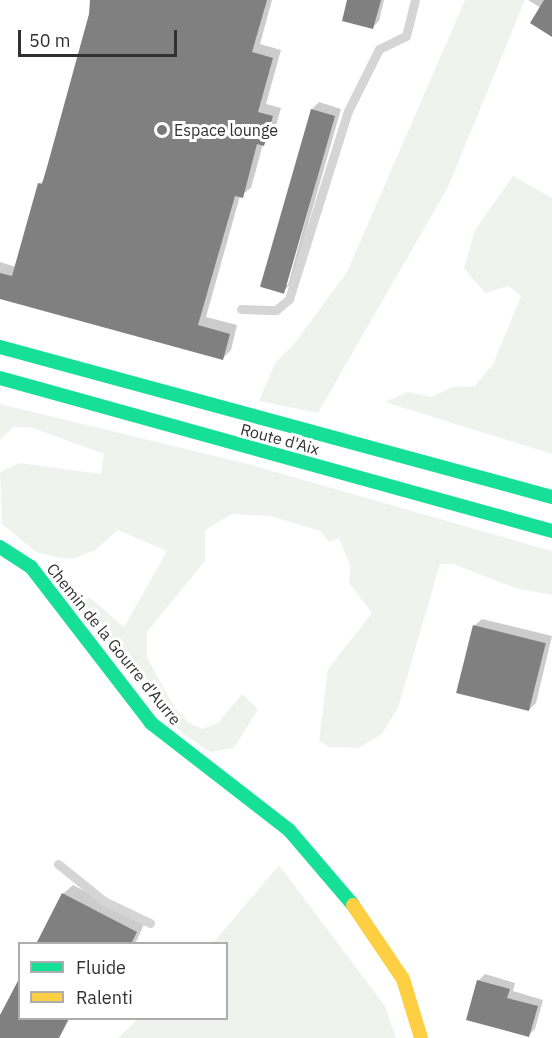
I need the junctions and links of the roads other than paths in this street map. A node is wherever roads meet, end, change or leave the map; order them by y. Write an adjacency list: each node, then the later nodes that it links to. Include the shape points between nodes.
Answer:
1 (415, 0): 2 (lane, via 406,36 379,49 348,111 289,299 276,310)
2 (241, 309)
3 (0, 347): 5 (main road, Route d'Aix)
4 (0, 378): 6 (main road, Route d'Aix)
5 (552, 497)
6 (552, 531)
7 (0, 547): 10 (main road, Chemin de la Gourre d'Aurre, via 12,551 31,567 152,723 289,830 339,885 403,979)
8 (58, 864): 9 (lane, via 104,901)
9 (150, 923)
10 (421, 1038)

